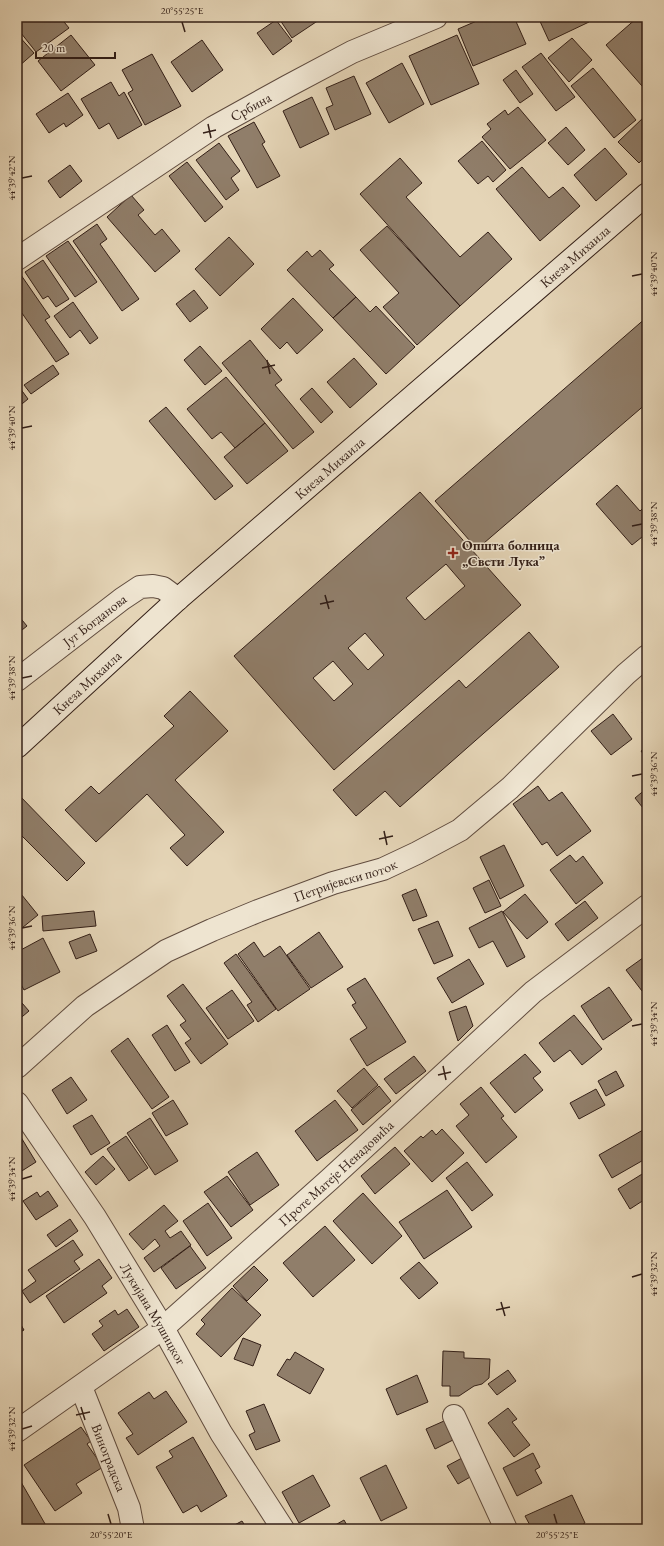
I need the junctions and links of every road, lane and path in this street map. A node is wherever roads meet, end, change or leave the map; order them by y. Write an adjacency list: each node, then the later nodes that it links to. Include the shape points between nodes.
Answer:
1 (436, 17): 3 (street, Србина, via 352,52 214,127)
2 (647, 194): 4 (street, Кнеза Михаила)
3 (17, 259)
4 (178, 599): 6 (street, Југ Богданова, via 163,588 140,587); 7 (street, Кнеза Михаила)
5 (647, 656): 9 (street, Петријевски поток, via 510,788 460,830 383,868 333,883 258,911 166,951 85,1006)
6 (17, 680)
7 (17, 747)
8 (647, 906): 11 (street, Проте Матеје Ненадовића, via 533,992)
9 (17, 1067)
10 (17, 1103): 11 (street, Лукијана Мушицког, via 95,1217)
11 (163, 1328): 12 (street, Проте Матеје Ненадовића); 16 (street, Лукијана Мушицког, via 221,1433)
12 (81, 1387): 14 (street, Проте Матеје Ненадовића); 15 (street, Виноградска, via 128,1508)
13 (454, 1416): 17 (street)
14 (17, 1431)
15 (133, 1529)
16 (283, 1529)
17 (506, 1529)

